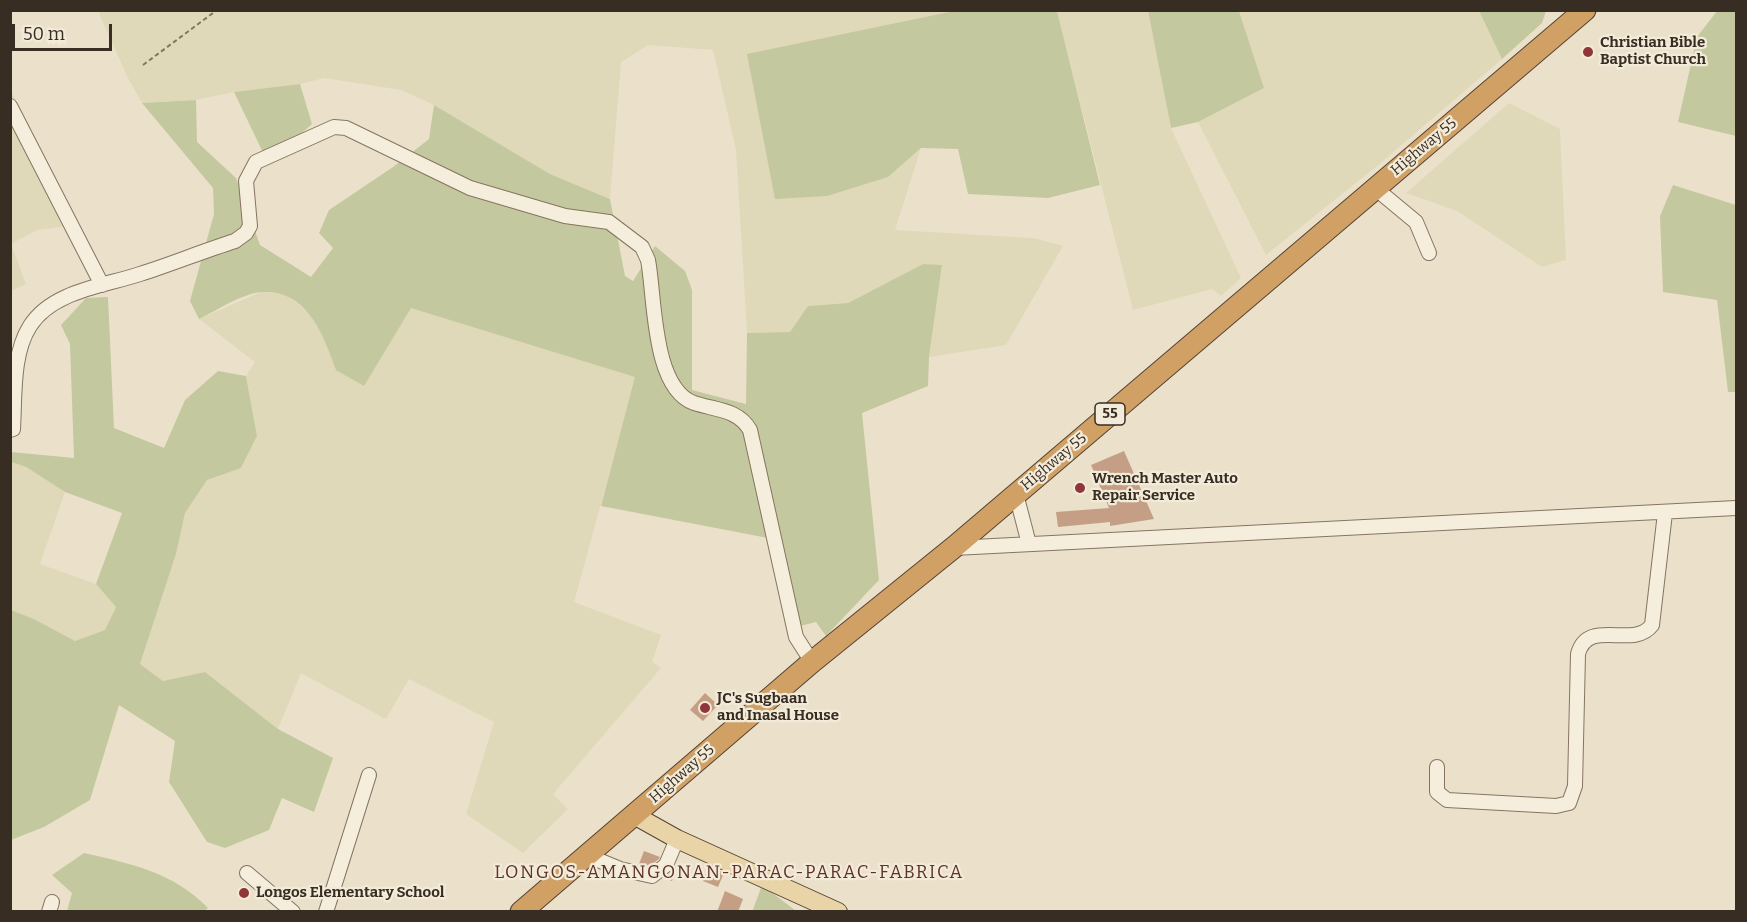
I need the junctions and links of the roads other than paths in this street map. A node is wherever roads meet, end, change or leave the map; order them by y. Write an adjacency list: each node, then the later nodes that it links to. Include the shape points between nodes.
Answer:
1 (1585, 10): 3 (highway, Highway 55 / 55)
2 (10, 106): 5 (street)
3 (1375, 188): 4 (street, via 1416,222); 7 (highway, Highway 55 / 55)
4 (1428, 253)
5 (102, 285): 6 (street, via 67,296 30,325 21,347); 12 (street, via 241,237 250,226 246,181 256,162 334,127 346,128 470,188 565,216 609,222 642,246 648,260 661,354 675,388 692,402 738,416 750,430 796,638)
6 (10, 430)
7 (1016, 494): 10 (street); 11 (highway, Highway 55 / 55)
8 (1737, 508): 9 (street)
9 (1665, 513): 10 (street); 13 (street, via 1652,625 1639,634 1591,636 1580,645 1575,786 1569,803 1556,807 1447,800 1437,792)
10 (1029, 544): 11 (street)
11 (953, 548): 12 (highway, Highway 55 / 55)
12 (808, 656): 15 (highway, Highway 55 / 55)
13 (1437, 767)
14 (369, 775): 20 (street)
15 (634, 815): 16 (main road); 17 (highway, Highway 55 / 55)
16 (677, 839): 17 (street, via 666,865 652,876 620,869); 22 (main road)
17 (586, 855): 21 (highway, Highway 55 / 55)
18 (247, 873): 19 (street)
19 (292, 912)
20 (326, 912)
21 (521, 912)
22 (838, 912)

